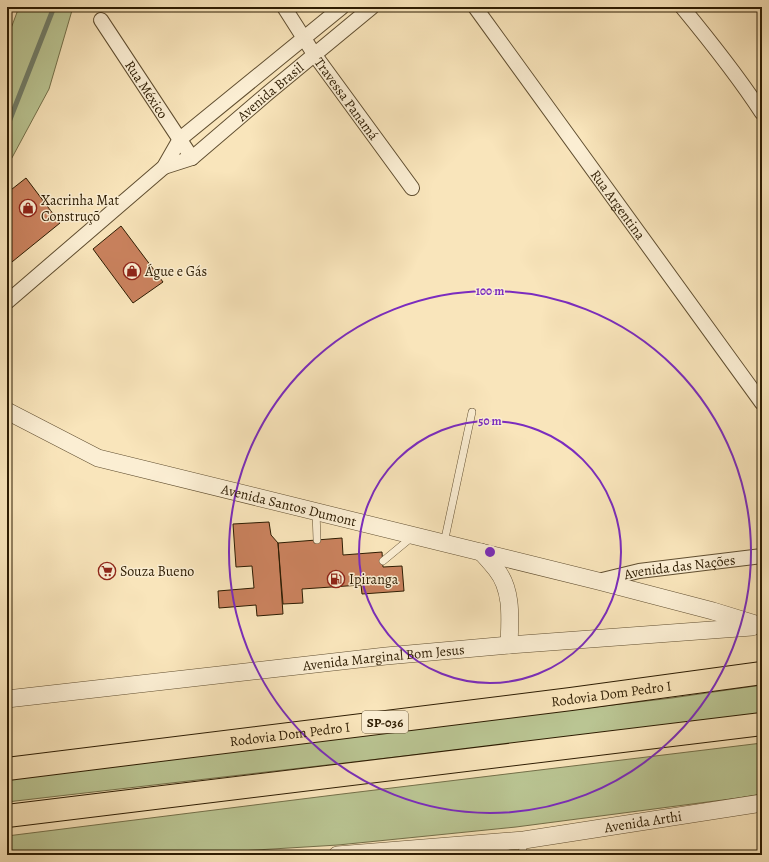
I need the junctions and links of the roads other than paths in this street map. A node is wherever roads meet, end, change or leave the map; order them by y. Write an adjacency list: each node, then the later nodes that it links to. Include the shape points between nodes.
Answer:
1 (284, 7): 7 (street, Travessa Panamá)
2 (342, 7): 7 (street, Avenida Brasil)
3 (372, 7): 8 (street, Avenida Brasil)
4 (474, 7): 18 (street, Rua Argentina)
5 (682, 7): 11 (street)
6 (101, 20): 13 (street, Rua México)
7 (304, 38): 8 (street, Travessa Panamá); 9 (street, Avenida Brasil)
8 (314, 54): 10 (street, Avenida Brasil); 16 (street, Travessa Panamá)
9 (254, 78): 10 (street); 13 (street, Avenida Brasil)
10 (268, 93): 14 (street, Avenida Brasil)
11 (756, 96): 12 (street)
12 (762, 112)
13 (180, 139): 14 (street, Rua México); 15 (street, Avenida Brasil)
14 (192, 158): 15 (street, Avenida Brasil)
15 (164, 167): 17 (street, Avenida Brasil)
16 (412, 188)
17 (7, 302)
18 (756, 386): 19 (street, Rua Argentina)
19 (762, 403)
20 (7, 411): 22 (street, Avenida Santos Dumont, via 98,458)
21 (472, 412): 25 (lane)
22 (316, 511): 23 (street, Avenida Santos Dumont); 24 (lane)
23 (414, 535): 25 (street, Avenida Santos Dumont); 28 (lane)
24 (317, 540)
25 (444, 543): 26 (street, Avenida Santos Dumont)
26 (481, 552): 29 (street, Avenida Santos Dumont); 31 (street, via 497,569 506,586 510,608)
27 (762, 556): 29 (street, Avenida das Nações, via 638,571)
28 (382, 561)
29 (598, 581): 30 (street, Avenida Santos Dumont, via 713,611)
30 (762, 627): 31 (street, Avenida Marginal Bom Jesus)
31 (509, 645): 33 (street, Avenida Marginal Bom Jesus, via 386,656)
32 (762, 674): 35 (highway, Rodovia Dom Pedro I / SP-036)
33 (7, 699)
34 (762, 724): 37 (highway)
35 (7, 769)
36 (762, 803): 38 (street, Avenida Arthi)
37 (7, 816)
38 (523, 847): 39 (street, Avenida Arthi)
39 (337, 855)

